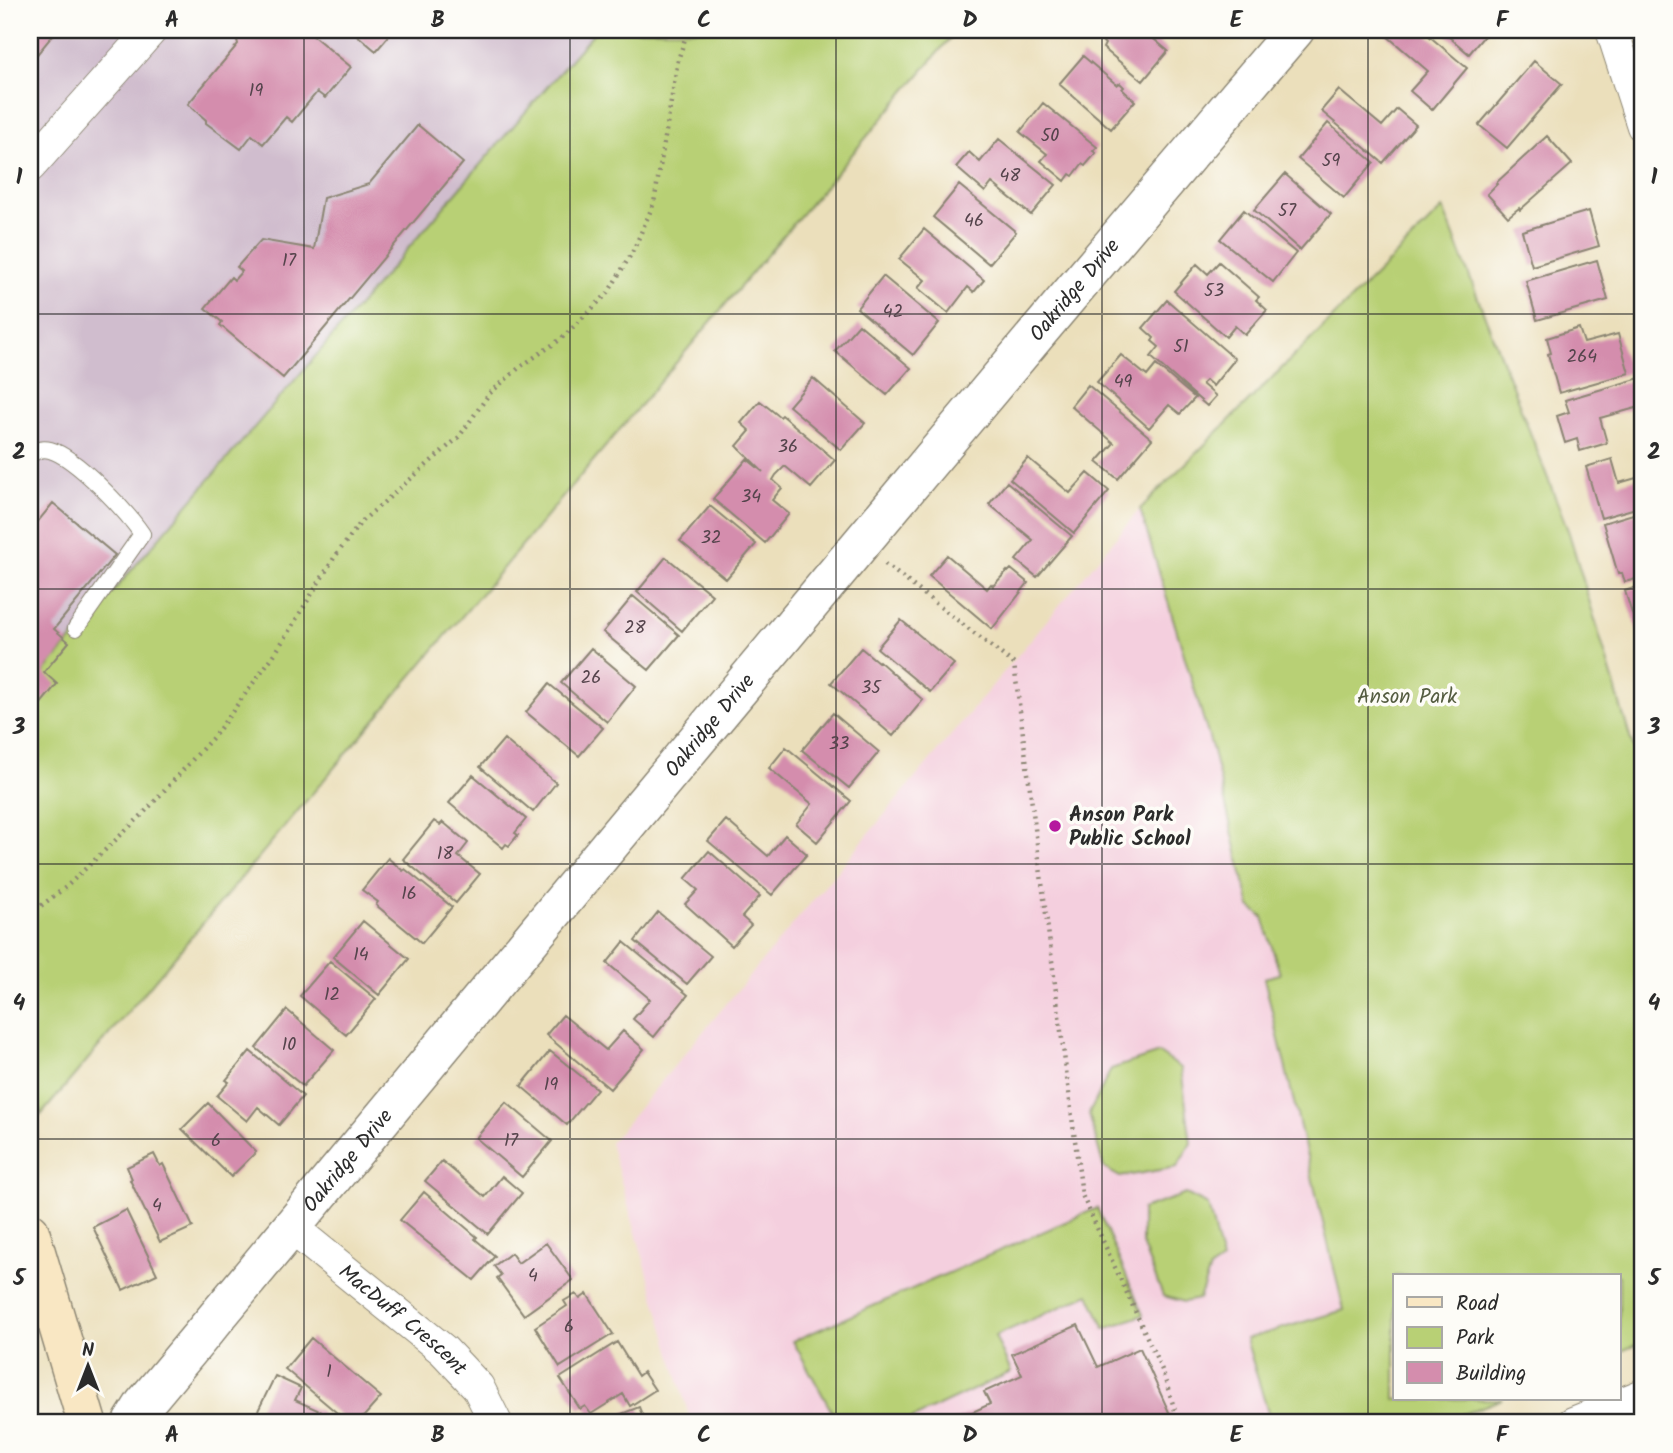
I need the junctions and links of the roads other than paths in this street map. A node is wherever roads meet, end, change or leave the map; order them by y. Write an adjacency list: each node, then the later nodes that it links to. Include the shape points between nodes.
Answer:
1 (151, 30): 5 (street)
2 (1294, 30): 8 (street, Oakridge Drive, via 1087,272)
3 (1612, 30): 4 (street)
4 (1643, 126)
5 (30, 166)
6 (30, 455): 7 (lane, via 48,449 68,458 142,534)
7 (76, 628)
8 (292, 1228): 12 (street, Oakridge Drive); 13 (street, MacDuff Crescent, via 443,1350 478,1387)
9 (30, 1232): 11 (main road)
10 (1643, 1395): 14 (street)
11 (88, 1423)
12 (132, 1423)
13 (496, 1423)
14 (1573, 1423)

